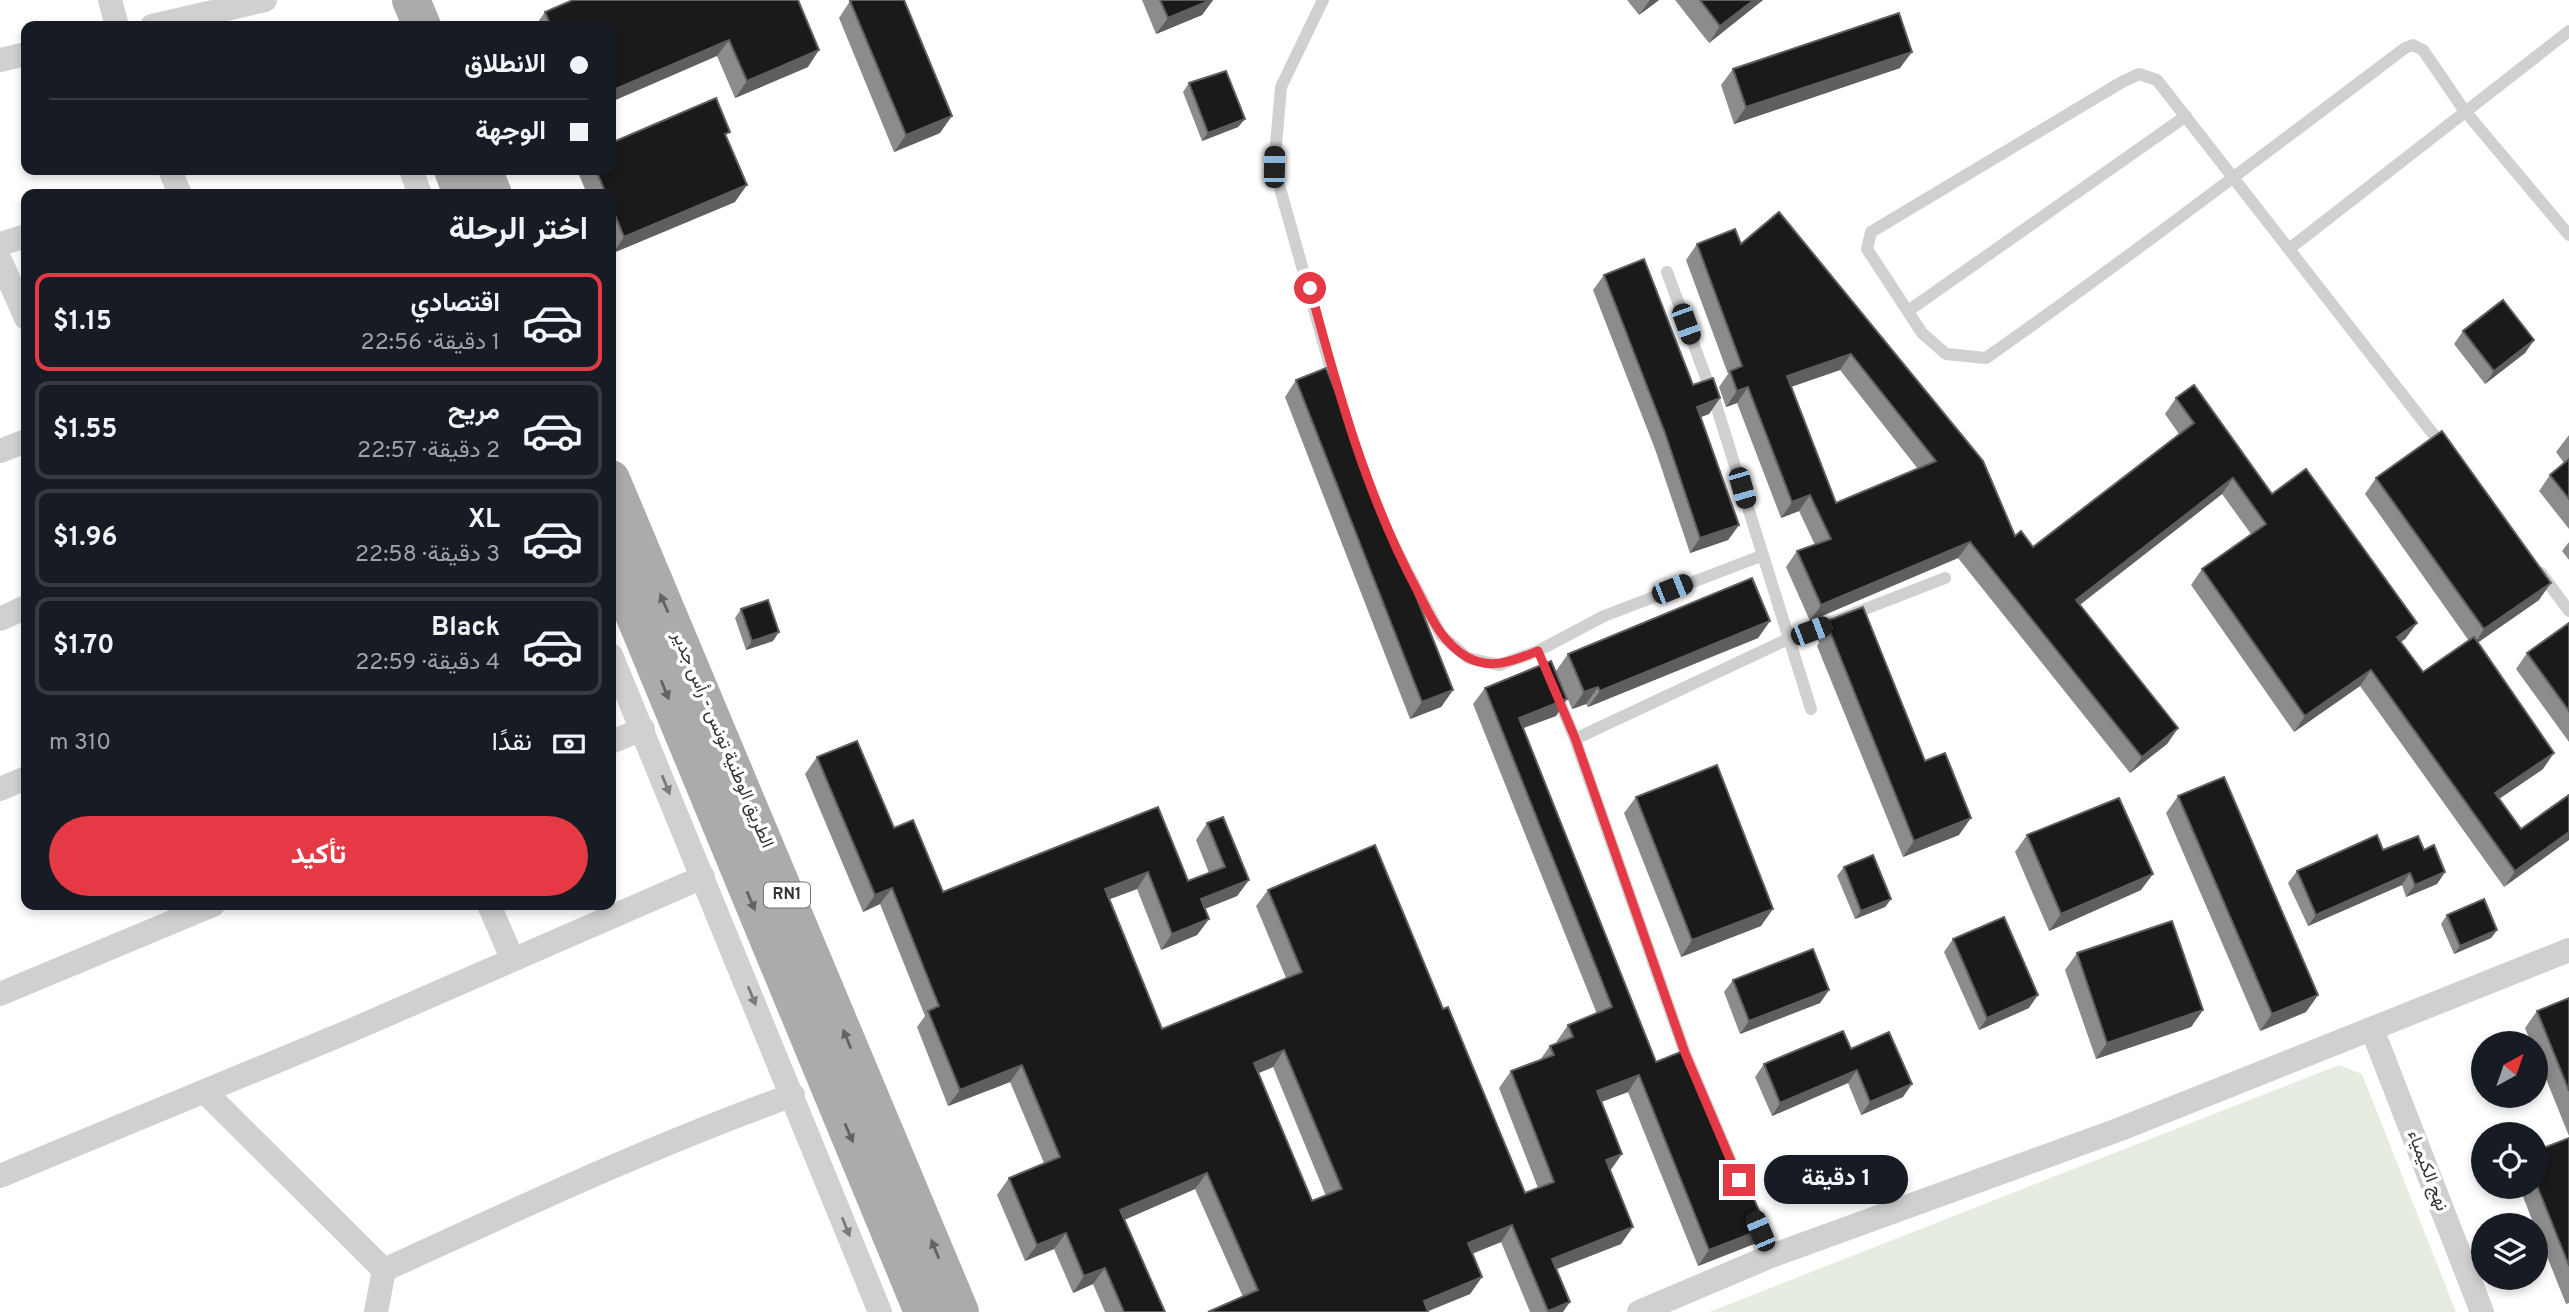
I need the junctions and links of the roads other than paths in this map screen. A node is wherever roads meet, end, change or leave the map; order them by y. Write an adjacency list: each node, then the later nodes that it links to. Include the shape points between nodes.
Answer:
1 (110, 0): 6 (street)
2 (265, 0): 7 (street)
3 (385, 0): 8 (main road)
4 (411, 0): 9 (main road)
5 (1323, 0): 24 (lane, via 1281,87 1274,167)
6 (116, 21)
7 (174, 21)
8 (393, 21)
9 (420, 21)
10 (2569, 31): 13 (lane)
11 (21, 55): 12 (street)
12 (0, 60)
13 (2464, 110): 15 (lane, via 2423,50 2413,45); 16 (lane); 19 (lane)
14 (2186, 116): 15 (lane); 23 (lane); 23 (lane, via 2157,80 2139,74 1871,232 1867,249)
15 (2233, 177): 19 (lane); 23 (lane, via 1986,358 1946,354 1922,333)
16 (2568, 233)
17 (21, 238): 18 (street)
18 (0, 244)
19 (2289, 248): 27 (lane)
20 (0, 260): 22 (street)
21 (1667, 272): 30 (lane, via 1715,402)
22 (21, 307)
23 (1908, 311)
24 (1350, 433)
25 (21, 443): 26 (street)
26 (0, 451)
27 (2450, 456)
28 (616, 491): 61 (main road, الطريق الوطنية تونس - رأس جدير / RN1, one-way to 28)
29 (1392, 542): 30 (lane, via 1441,635 1468,658 1499,665 1541,657 1604,615)
30 (1761, 556): 37 (lane)
31 (2535, 565): 35 (lane)
32 (616, 571): 60 (main road, الطريق الوطنية تونس - رأس جدير / RN1, one-way to 60)
33 (1945, 578): 37 (lane)
34 (21, 609): 36 (street)
35 (2569, 611)
36 (0, 619)
37 (1788, 639): 40 (lane); 42 (lane)
38 (616, 667): 41 (street)
39 (1549, 676): 42 (lane)
40 (1811, 709)
41 (643, 729): 43 (street); 46 (street, one-way to 46)
42 (1575, 738): 56 (lane, via 1685,1053)
43 (616, 740)
44 (21, 780): 45 (street)
45 (0, 789)
46 (703, 877): 50 (street); 54 (street, one-way to 54)
47 (201, 910): 51 (street)
48 (491, 910): 50 (street)
49 (2569, 950): 52 (street)
50 (512, 958): 53 (street)
51 (0, 994)
52 (2372, 1029): 56 (street, via 2118,1130); 63 (street, نهج الكيمياء)
53 (205, 1092): 55 (street); 57 (street)
54 (793, 1096): 57 (street, via 735,1116); 59 (street, one-way to 59)
55 (0, 1176)
56 (1771, 1256): 62 (street)
57 (384, 1270): 58 (street)
58 (376, 1312)
59 (880, 1312)
60 (923, 1312)
61 (960, 1312)
62 (1639, 1312)
63 (2482, 1312)

